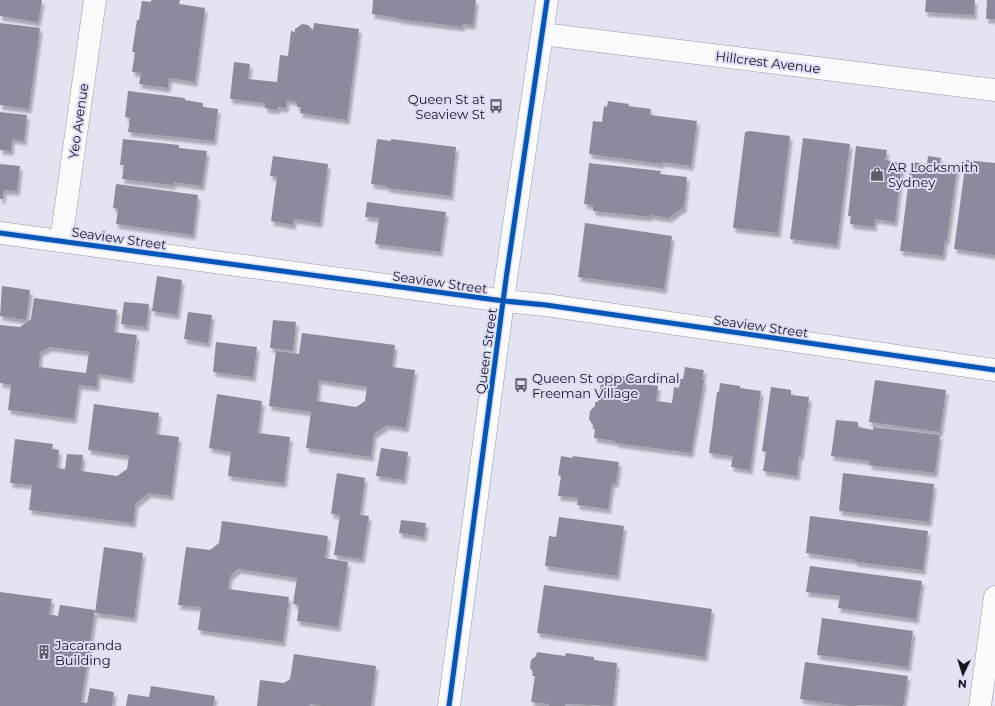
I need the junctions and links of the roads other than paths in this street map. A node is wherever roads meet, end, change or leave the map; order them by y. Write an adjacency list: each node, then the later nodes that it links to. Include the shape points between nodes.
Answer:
1 (95, 0): 6 (street, Yeo Avenue)
2 (547, 0): 3 (street, Queen Street)
3 (542, 34): 4 (street, Hillcrest Avenue); 7 (street, Queen Street)
4 (995, 90)
5 (0, 233): 6 (street, Seaview Street)
6 (61, 241): 7 (street, Seaview Street)
7 (504, 301): 8 (street, Seaview Street); 10 (street, Queen Street)
8 (995, 370)
9 (995, 597): 11 (street)
10 (449, 706)
11 (980, 706)

